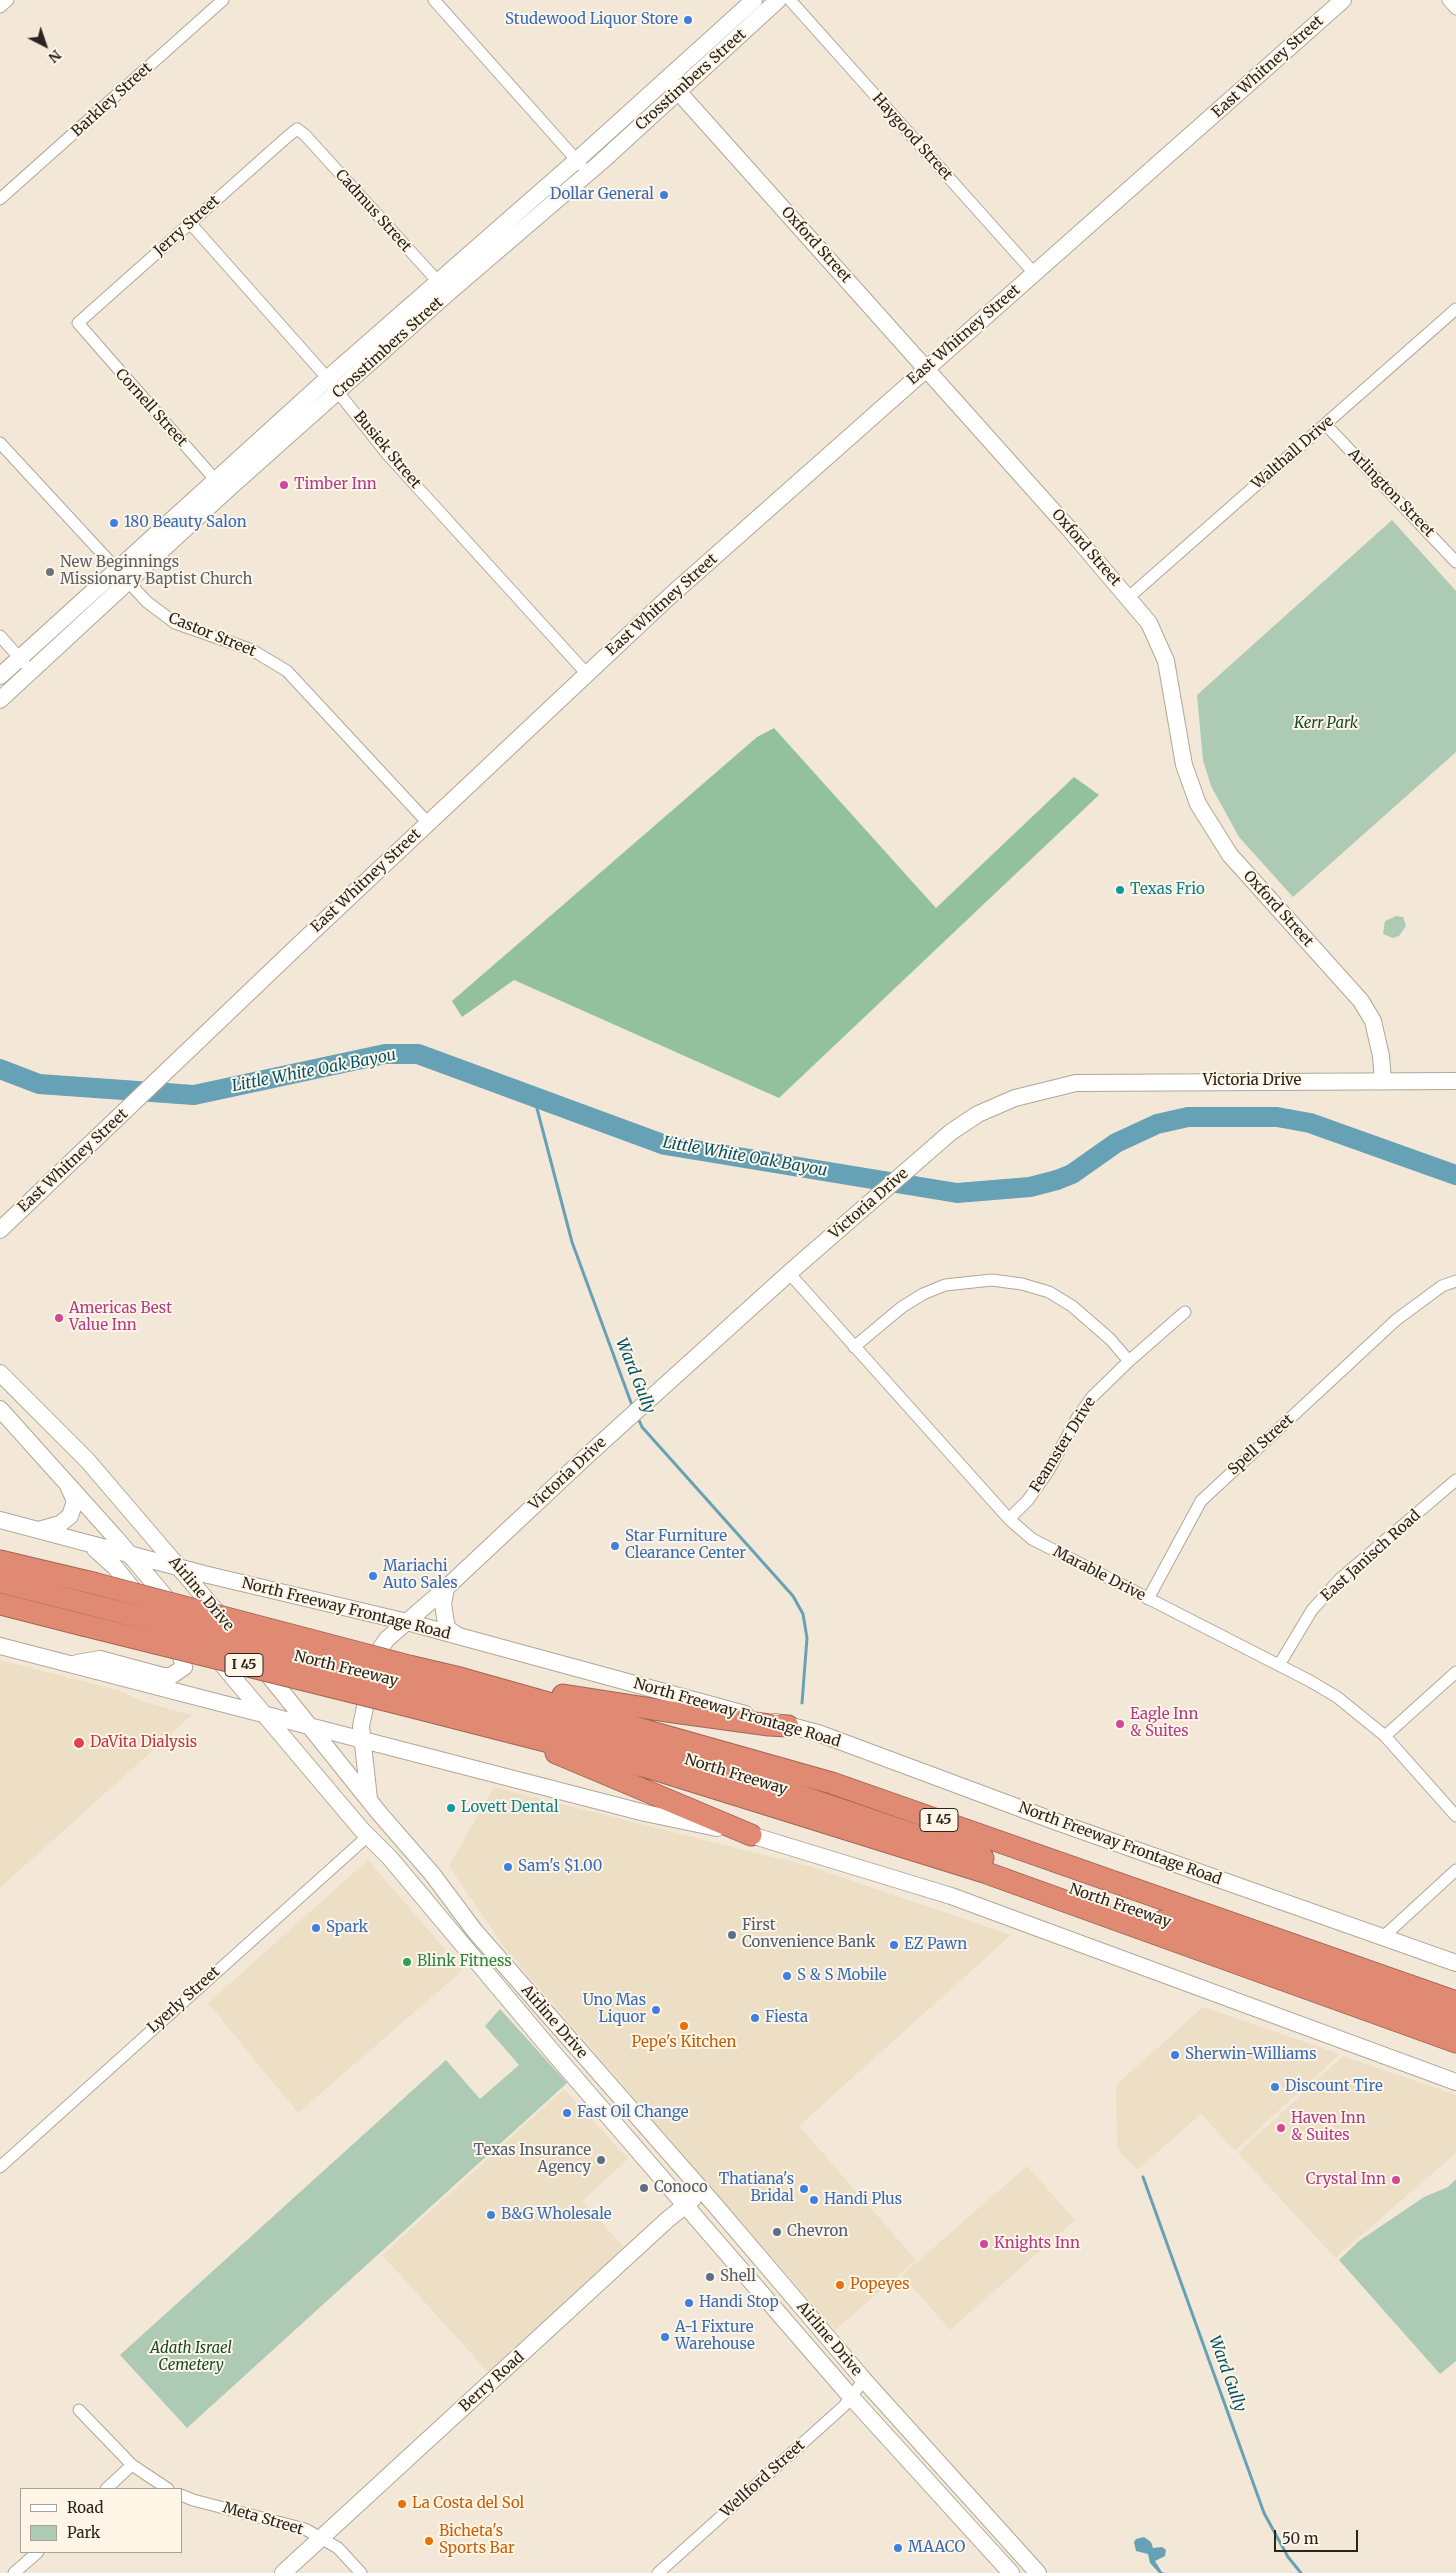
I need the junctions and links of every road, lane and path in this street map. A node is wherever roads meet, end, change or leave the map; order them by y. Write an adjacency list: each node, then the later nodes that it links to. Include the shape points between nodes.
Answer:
1 (8, 0): 9 (street)
2 (224, 0): 16 (street, Barkley Street)
3 (434, 0): 14 (street)
4 (754, 0): 11 (main road, Crosstimbers Street)
5 (778, 0): 12 (main road, Crosstimbers Street)
6 (790, 0): 18 (street, Haygood Street)
7 (1343, 0): 18 (main road, East Whitney Street)
8 (1448, 0): 10 (street)
9 (0, 7)
10 (1456, 9)
11 (667, 78): 12 (main road, Oxford Street); 14 (main road, Crosstimbers Street)
12 (679, 92): 15 (main road, Crosstimbers Street); 22 (main road, Oxford Street)
13 (297, 129): 17 (street, Jerry Street); 19 (street, Cadmus Street)
14 (577, 160): 15 (street); 19 (main road, Crosstimbers Street)
15 (589, 173): 19 (main road, Crosstimbers Street)
16 (0, 199)
17 (190, 223): 21 (street, Jerry Street); 23 (street, Busiek Street)
18 (1034, 274): 22 (main road, East Whitney Street)
19 (442, 287): 23 (main road, Crosstimbers Street); 24 (main road, Crosstimbers Street)
20 (1456, 309): 25 (street, Walthall Drive)
21 (78, 323): 27 (street, Cornell Street)
22 (927, 368): 30 (main road, Oxford Street); 34 (main road, East Whitney Street)
23 (327, 379): 24 (street, Busiek Street); 27 (main road, Crosstimbers Street)
24 (339, 392): 27 (main road, Crosstimbers Street); 34 (street, Busiek Street, via 388,455)
25 (1326, 425): 28 (street, Arlington Street); 30 (street, Walthall Drive)
26 (0, 442): 29 (street, Castor Street)
27 (221, 486): 29 (main road, Crosstimbers Street)
28 (1456, 562)
29 (122, 575): 32 (main road, Crosstimbers Street); 33 (main road, Crosstimbers Street); 37 (street, Castor Street, via 147,602 175,622 252,650 287,671)
30 (1129, 597): 38 (main road, Oxford Street, via 1149,623 1166,660 1184,765 1198,804 1230,856 1361,1001 1373,1021)
31 (0, 636): 32 (street)
32 (20, 658): 33 (street); 35 (main road, Crosstimbers Street)
33 (32, 671): 36 (main road, Crosstimbers Street)
34 (587, 674): 37 (main road, East Whitney Street)
35 (0, 676)
36 (0, 700)
37 (428, 823): 40 (main road, East Whitney Street)
38 (1383, 1081): 39 (main road, Victoria Drive); 41 (main road, Victoria Drive, via 1076,1083 1015,1098 978,1114 951,1132)
39 (1456, 1081)
40 (0, 1230)
41 (789, 1273): 44 (street, Marable Drive); 58 (main road, Victoria Drive)
42 (1456, 1281): 59 (street, Spell Street, via 1442,1286 1408,1310 1201,1501)
43 (1185, 1312): 45 (street, Feamster Drive)
44 (854, 1347): 45 (street, via 922,1294 945,1285 992,1280 1049,1292 1072,1306 1110,1339); 50 (street, Marable Drive)
45 (1129, 1361): 50 (street, Feamster Drive, via 1092,1397 1049,1470 1028,1500)
46 (0, 1373): 56 (main road, Airline Drive, via 87,1460)
47 (0, 1409): 49 (main road, Airline Drive)
48 (1456, 1480): 65 (street, East Janisch Road, via 1340,1579 1312,1610)
49 (67, 1484): 52 (main road, via 75,1501 70,1516 60,1524); 54 (main road, Airline Drive)
50 (1009, 1519): 59 (street, Marable Drive, via 1032,1539)
51 (0, 1520): 52 (main road, North Freeway Frontage Road)
52 (38, 1531): 53 (main road, North Freeway Frontage Road)
53 (90, 1545): 54 (main road, North Freeway Frontage Road); 64 (main road, via 116,1567 172,1640 184,1668 177,1674 163,1676 100,1659)
54 (130, 1556): 56 (main road, North Freeway Frontage Road); 69 (main road, Airline Drive)
55 (0, 1561): 68 (highway, North Freeway / I 45, bridge, via 93,1584)
56 (182, 1569): 61 (main road, North Freeway Frontage Road); 71 (main road, Airline Drive)
57 (0, 1582): 68 (highway, North Freeway, bridge)
58 (446, 1588): 61 (main road, Victoria Drive); 62 (main road, via 443,1604 447,1628)
59 (1148, 1599): 65 (street, Marable Drive)
60 (0, 1604): 68 (highway, North Freeway / I 45, bridge, via 83,1625)
61 (407, 1622): 62 (main road, North Freeway Frontage Road); 74 (main road, Victoria Drive, via 387,1639 378,1652 362,1710)
62 (458, 1636): 70 (main road, North Freeway Frontage Road)
63 (0, 1646): 64 (main road)
64 (70, 1664): 69 (main road)
65 (1279, 1665): 73 (street, Marable Drive, via 1338,1698)
66 (1456, 1672): 73 (street)
67 (460, 1678): 68 (highway, North Freeway / I 45); 70 (highway, via 672,1712); 87 (highway, North Freeway / I 45, via 832,1782)
68 (409, 1686): 72 (highway, North Freeway / I 45); 88 (highway, North Freeway, via 733,1773)
69 (263, 1714): 71 (main road); 80 (main road, Airline Drive, via 360,1829)
70 (788, 1726): 83 (main road, North Freeway Frontage Road, via 818,1732 1057,1822)
71 (311, 1727): 74 (main road); 77 (main road, Airline Drive)
72 (528, 1736): 79 (highway, via 564,1758); 89 (highway, North Freeway / I 45, via 647,1767 984,1872)
73 (1385, 1736): 78 (street, Marable Drive)
74 (361, 1740): 75 (main road); 76 (main road, Victoria Drive)
75 (392, 1748): 76 (main road, via 381,1752 372,1762); 79 (main road, via 645,1813)
76 (367, 1780): 77 (main road, Victoria Drive)
77 (369, 1800): 81 (main road, Airline Drive)
78 (1456, 1816)
79 (751, 1834): 91 (main road, via 951,1896)
80 (369, 1835): 81 (main road, via 380,1832 394,1848); 85 (main road, Airline Drive); 93 (street, Lyerly Street)
81 (415, 1855): 84 (main road, Airline Drive)
82 (1456, 1870): 83 (street)
83 (1383, 1937): 86 (main road, North Freeway Frontage Road)
84 (489, 1947): 85 (main road); 90 (main road, Airline Drive)
85 (475, 1959): 92 (main road, Airline Drive)
86 (1456, 1963)
87 (1456, 2002)
88 (1456, 2024)
89 (1456, 2042)
90 (599, 2073): 92 (main road); 94 (main road, Airline Drive)
91 (1456, 2082)
92 (583, 2086): 95 (main road, Airline Drive)
93 (0, 2167)
94 (703, 2192): 95 (main road, Berry Road); 96 (main road, Airline Drive)
95 (686, 2205): 97 (main road, Airline Drive); 105 (main road, Berry Road)
96 (864, 2380): 97 (street, Wellford Street); 100 (main road, Airline Drive)
97 (851, 2396): 103 (main road, Airline Drive); 110 (street, Wellford Street, via 844,2406)
98 (79, 2410): 99 (street)
99 (132, 2465): 101 (street); 102 (street)
100 (952, 2480): 103 (main road); 112 (main road, Airline Drive)
101 (107, 2488)
102 (166, 2488)
103 (938, 2492): 111 (main road, Airline Drive)
104 (182, 2495): 105 (street, Meta Street, via 280,2521)
105 (322, 2539): 108 (main road, Berry Road); 109 (street, Meta Street, via 338,2548)
106 (37, 2553): 107 (street)
107 (14, 2573)
108 (283, 2573)
109 (361, 2573)
110 (658, 2573)
111 (1011, 2573)
112 (1037, 2573)

